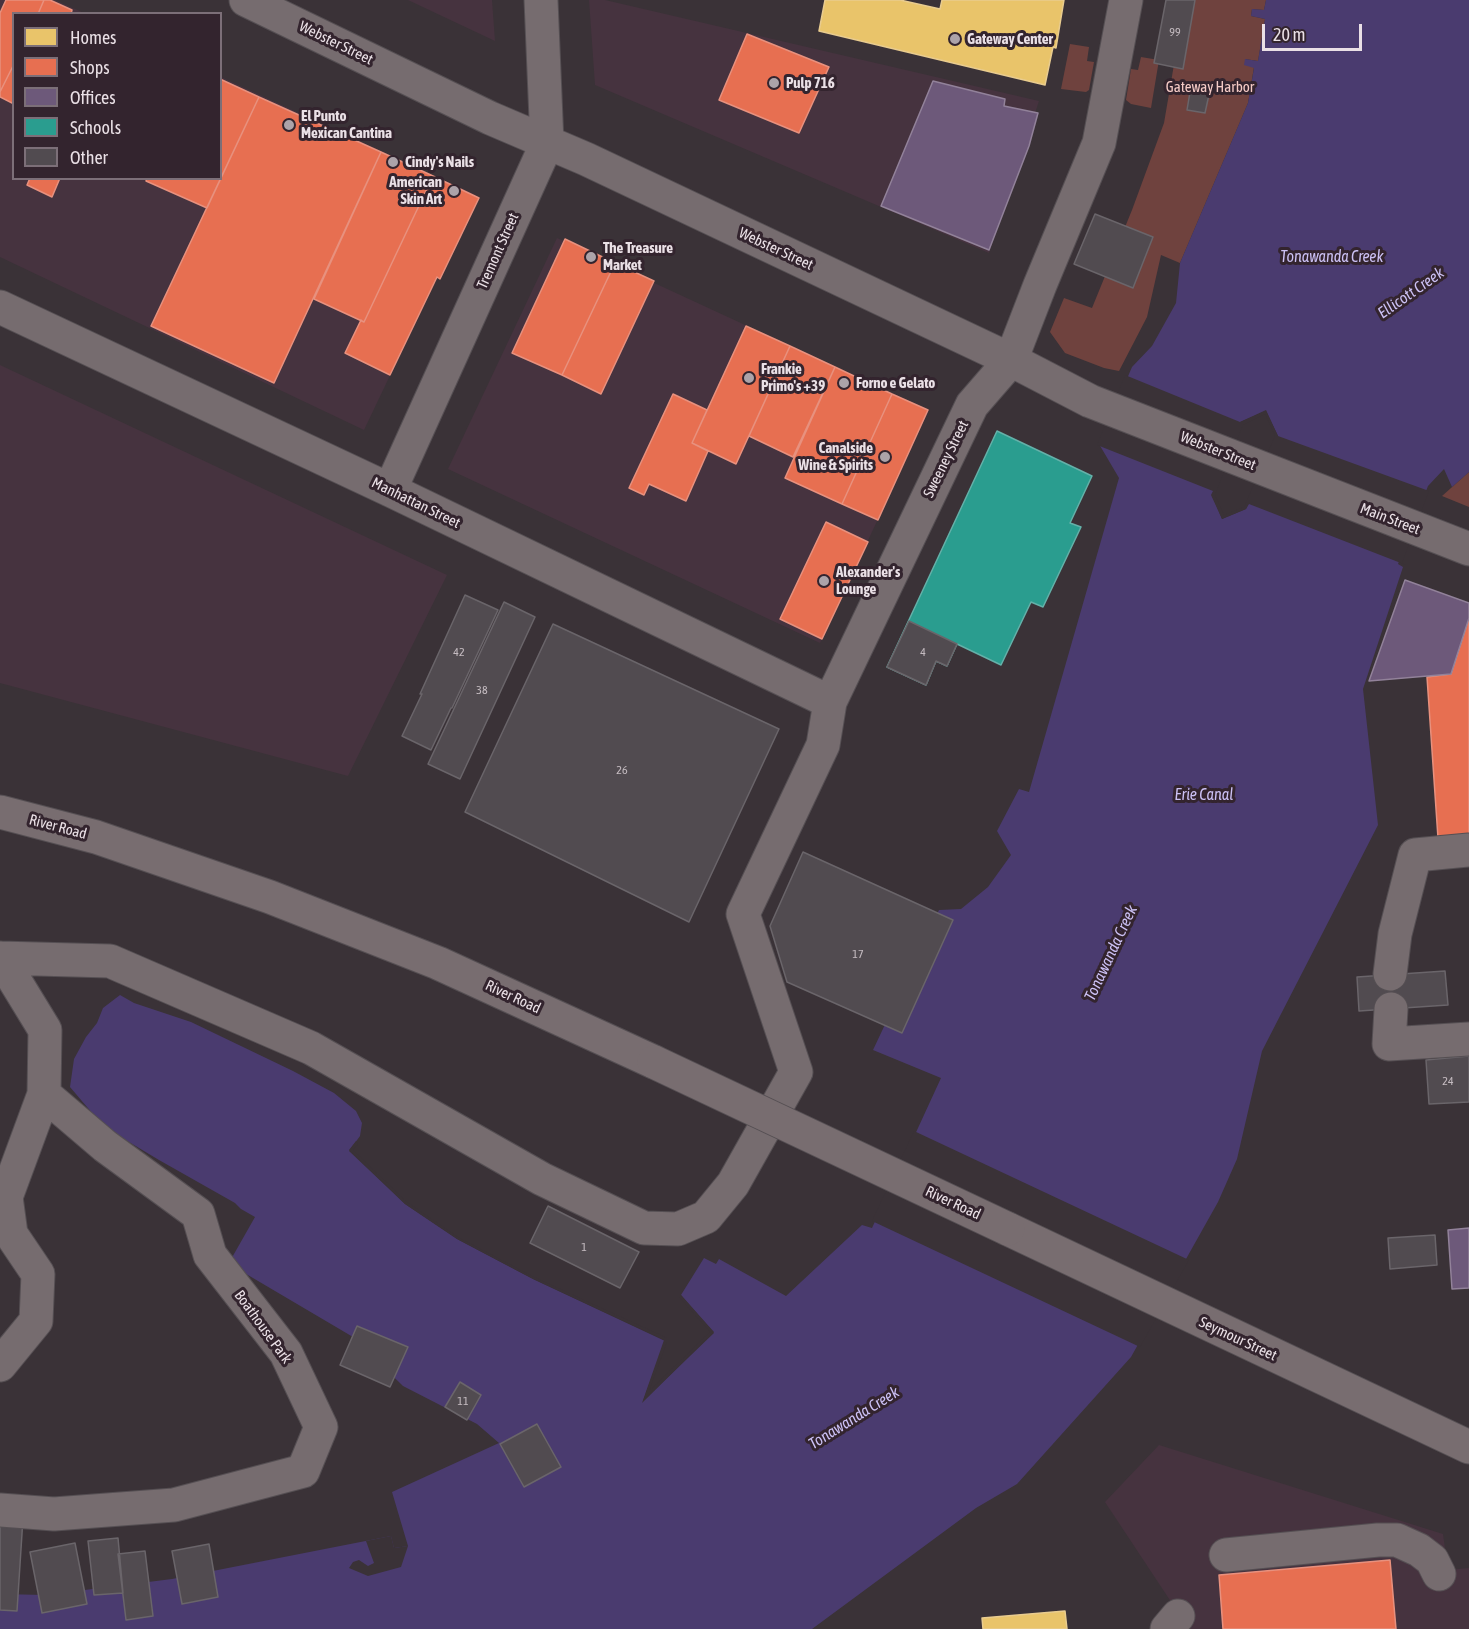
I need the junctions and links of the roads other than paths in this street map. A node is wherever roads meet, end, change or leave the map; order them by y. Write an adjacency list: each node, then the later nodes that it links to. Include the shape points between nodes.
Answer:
1 (246, 0): 4 (street, Webster Street)
2 (541, 0): 4 (street, Tremont Street)
3 (1126, 0): 6 (street, Sweeney Street, via 1099,143)
4 (547, 143): 6 (street, Webster Street); 8 (street, Tremont Street)
5 (0, 307): 8 (street, Manhattan Street)
6 (1011, 360): 7 (street, Webster Street, via 1090,401); 10 (street, Sweeney Street, via 972,405)
7 (1311, 488): 9 (street, Main Street)
8 (390, 490): 10 (street, Manhattan Street)
9 (1469, 549)
10 (830, 702): 13 (street, Sweeney Street, via 823,745 743,914 796,1072 734,1184 706,1217 678,1229 644,1228 542,1179 311,1048 110,961)
11 (0, 812): 19 (main road, River Road, bridge, via 96,837 270,897 438,963)
12 (1469, 850): 14 (street, via 1415,855 1395,934)
13 (0, 958): 17 (street, via 45,1030)
14 (1390, 974)
15 (1391, 1009): 16 (street, via 1389,1044)
16 (1469, 1039)
17 (44, 1094): 18 (street); 22 (street, Boathouse Park, via 105,1146 198,1214 210,1255 286,1353 321,1427 303,1471 174,1505 54,1514)
18 (4, 1215): 20 (street, via 38,1274 36,1321)
19 (1008, 1229): 21 (main road, Seymour Street)
20 (0, 1365)
21 (1469, 1447)
22 (0, 1510)
23 (1226, 1556): 24 (street, via 1397,1540 1432,1560)
24 (1439, 1574)

